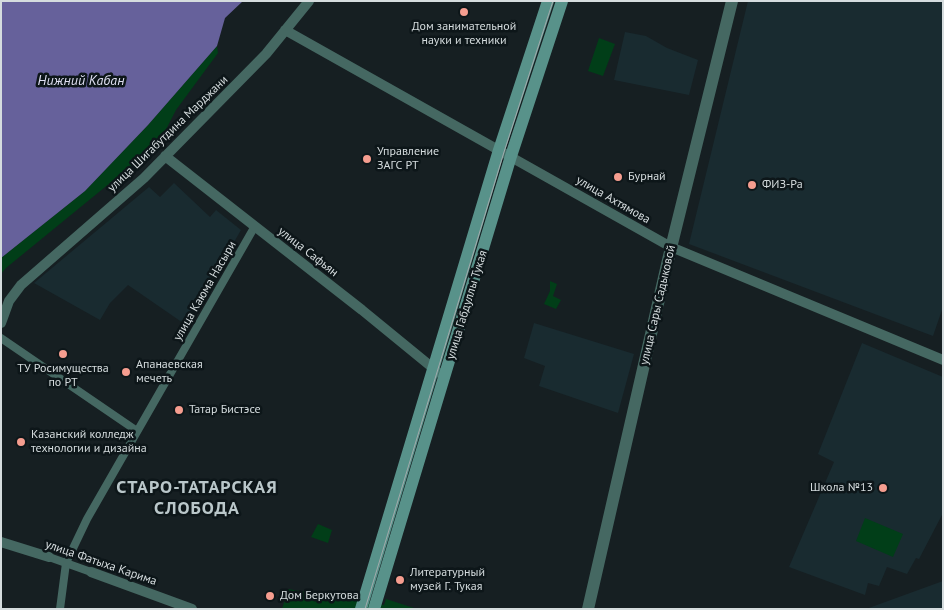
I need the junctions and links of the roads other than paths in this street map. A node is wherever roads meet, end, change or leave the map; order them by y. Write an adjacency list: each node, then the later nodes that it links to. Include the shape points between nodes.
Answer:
1 (309, 1): 5 (street, улица Шигабутдина Марджани)
2 (548, 1): 6 (main road, улица Габдуллы Тукая)
3 (562, 1): 8 (main road, улица Габдуллы Тукая)
4 (732, 1): 10 (street, улица Сары Садыковой)
5 (285, 30): 6 (street, улица Ахтямова); 7 (street, улица Шигабутдина Марджани, via 266,54)
6 (499, 150): 8 (street, улица Ахтямова); 14 (main road, улица Габдуллы Тукая)
7 (166, 156): 9 (street, улица Сафьян); 11 (street, улица Шигабутдина Марджани, via 21,285 9,301)
8 (511, 156): 10 (street, улица Ахтямова); 15 (main road, улица Габдуллы Тукая)
9 (255, 226): 14 (street, улица Сафьян); 16 (street, улица Каюма Насыри)
10 (671, 247): 13 (street, улица Ахтямова); 25 (street, улица Сары Садыковой)
11 (1, 323)
12 (1, 338): 16 (street)
13 (943, 360)
14 (433, 369): 15 (street, улица Сафьян); 23 (main road, улица Габдуллы Тукая)
15 (445, 378): 24 (main road, улица Габдуллы Тукая)
16 (137, 432): 19 (street, улица Каюма Насыри, via 87,519)
17 (1, 542): 18 (street, улица Фатыха Карима)
18 (49, 558): 19 (street, улица Фатыха Карима)
19 (66, 563): 20 (street, улица Фатыха Карима); 21 (street, улица Каюма Насыри)
20 (92, 572): 22 (street, улица Фатыха Карима)
21 (60, 609)
22 (192, 609)
23 (361, 609)
24 (374, 609)
25 (588, 609)

